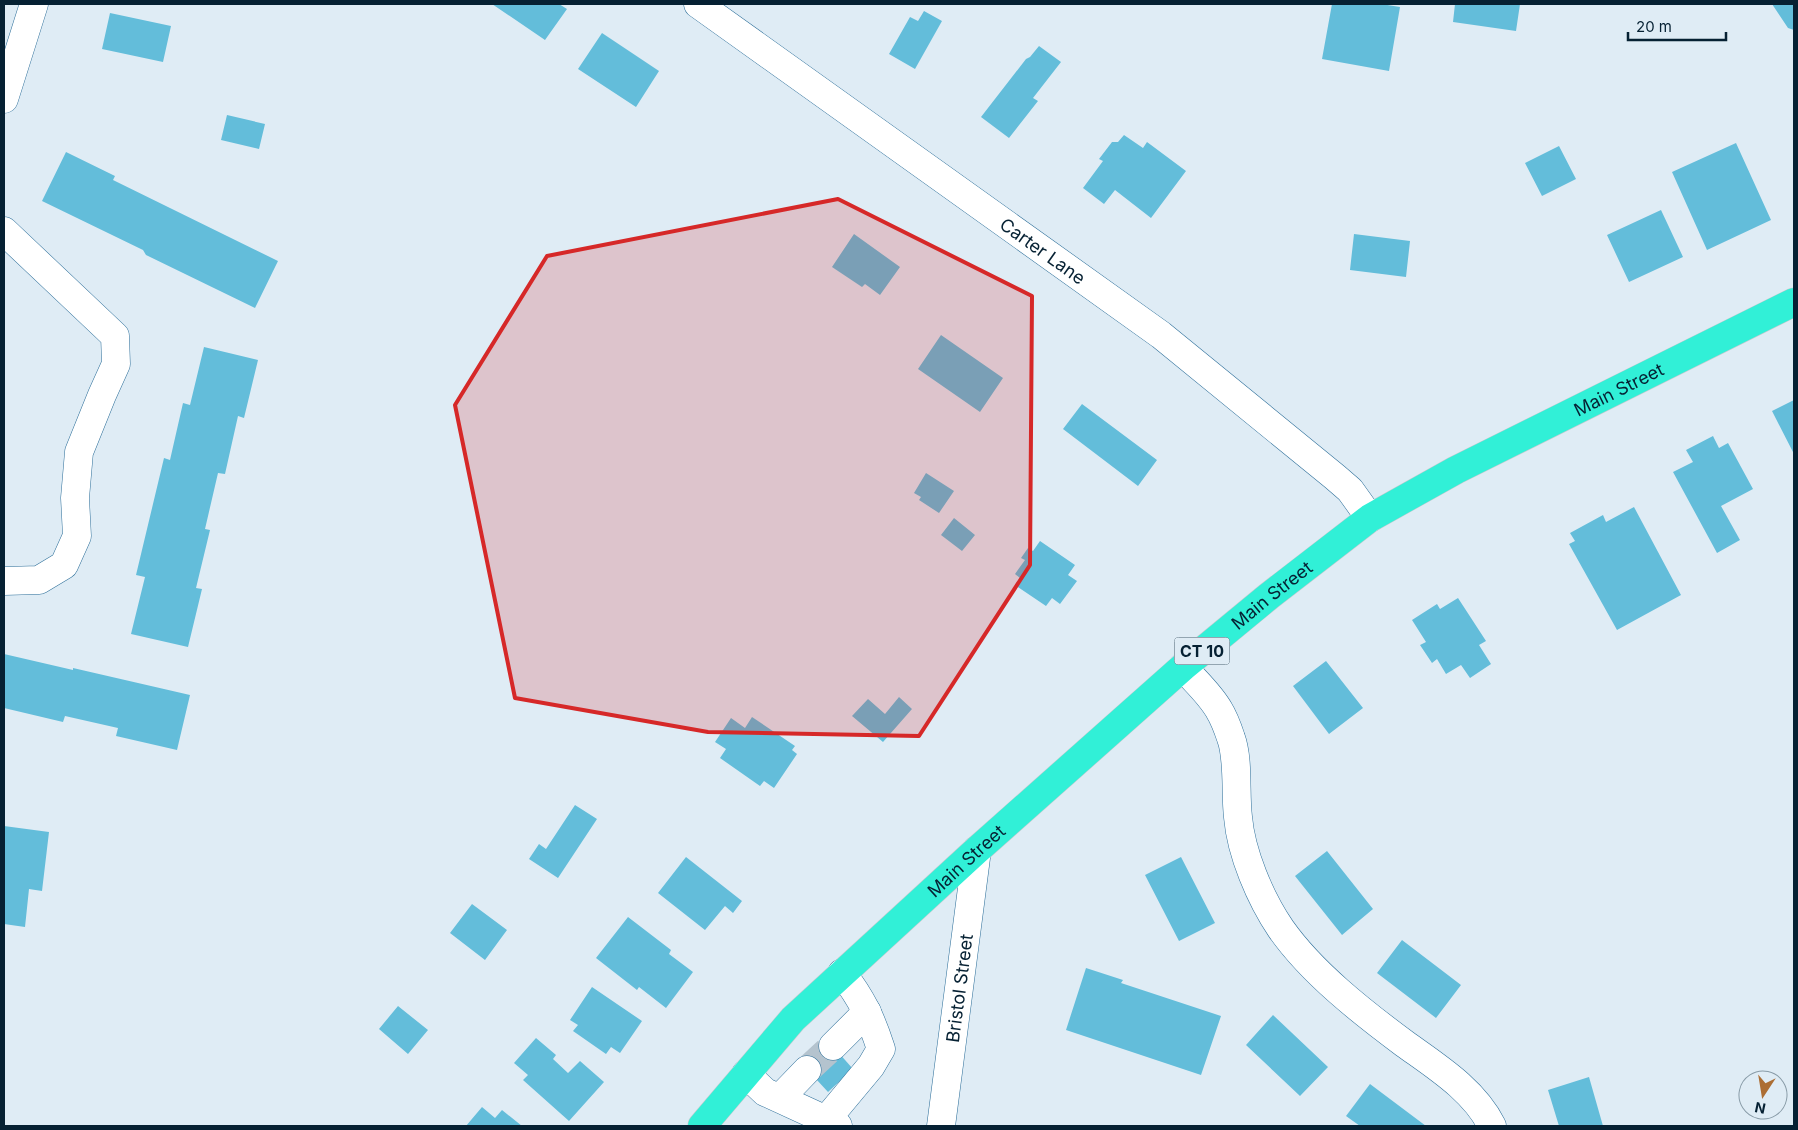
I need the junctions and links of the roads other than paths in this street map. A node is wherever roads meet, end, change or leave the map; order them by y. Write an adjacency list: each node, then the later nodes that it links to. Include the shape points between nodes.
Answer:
1 (34, 4): 3 (street)
2 (698, 4): 6 (street, Carter Lane, via 1161,335 1350,490)
3 (4, 99)
4 (4, 231): 7 (street, via 114,336 116,364 79,452 75,498 77,536 64,565 39,580)
5 (1794, 302): 6 (highway, Main Street / CT 10, via 1456,470)
6 (1370, 518): 8 (highway, Main Street / CT 10)
7 (4, 580)
8 (1182, 667): 9 (highway, Main Street / CT 10); 19 (street, via 1219,710 1232,739 1238,818 1245,853 1262,897 1281,929 1332,984 1466,1090)
9 (977, 850): 10 (highway, Main Street / CT 10); 18 (street, Bristol Street)
10 (842, 973): 11 (street); 14 (highway, Main Street / CT 10, via 793,1018)
11 (868, 1012): 12 (street); 16 (street, via 881,1049)
12 (832, 1046)
13 (807, 1070): 15 (street)
14 (746, 1074): 15 (street, via 765,1092); 17 (highway, Main Street / CT 10)
15 (780, 1098): 16 (street)
16 (832, 1123)
17 (702, 1126)
18 (941, 1126)
19 (1492, 1126)

